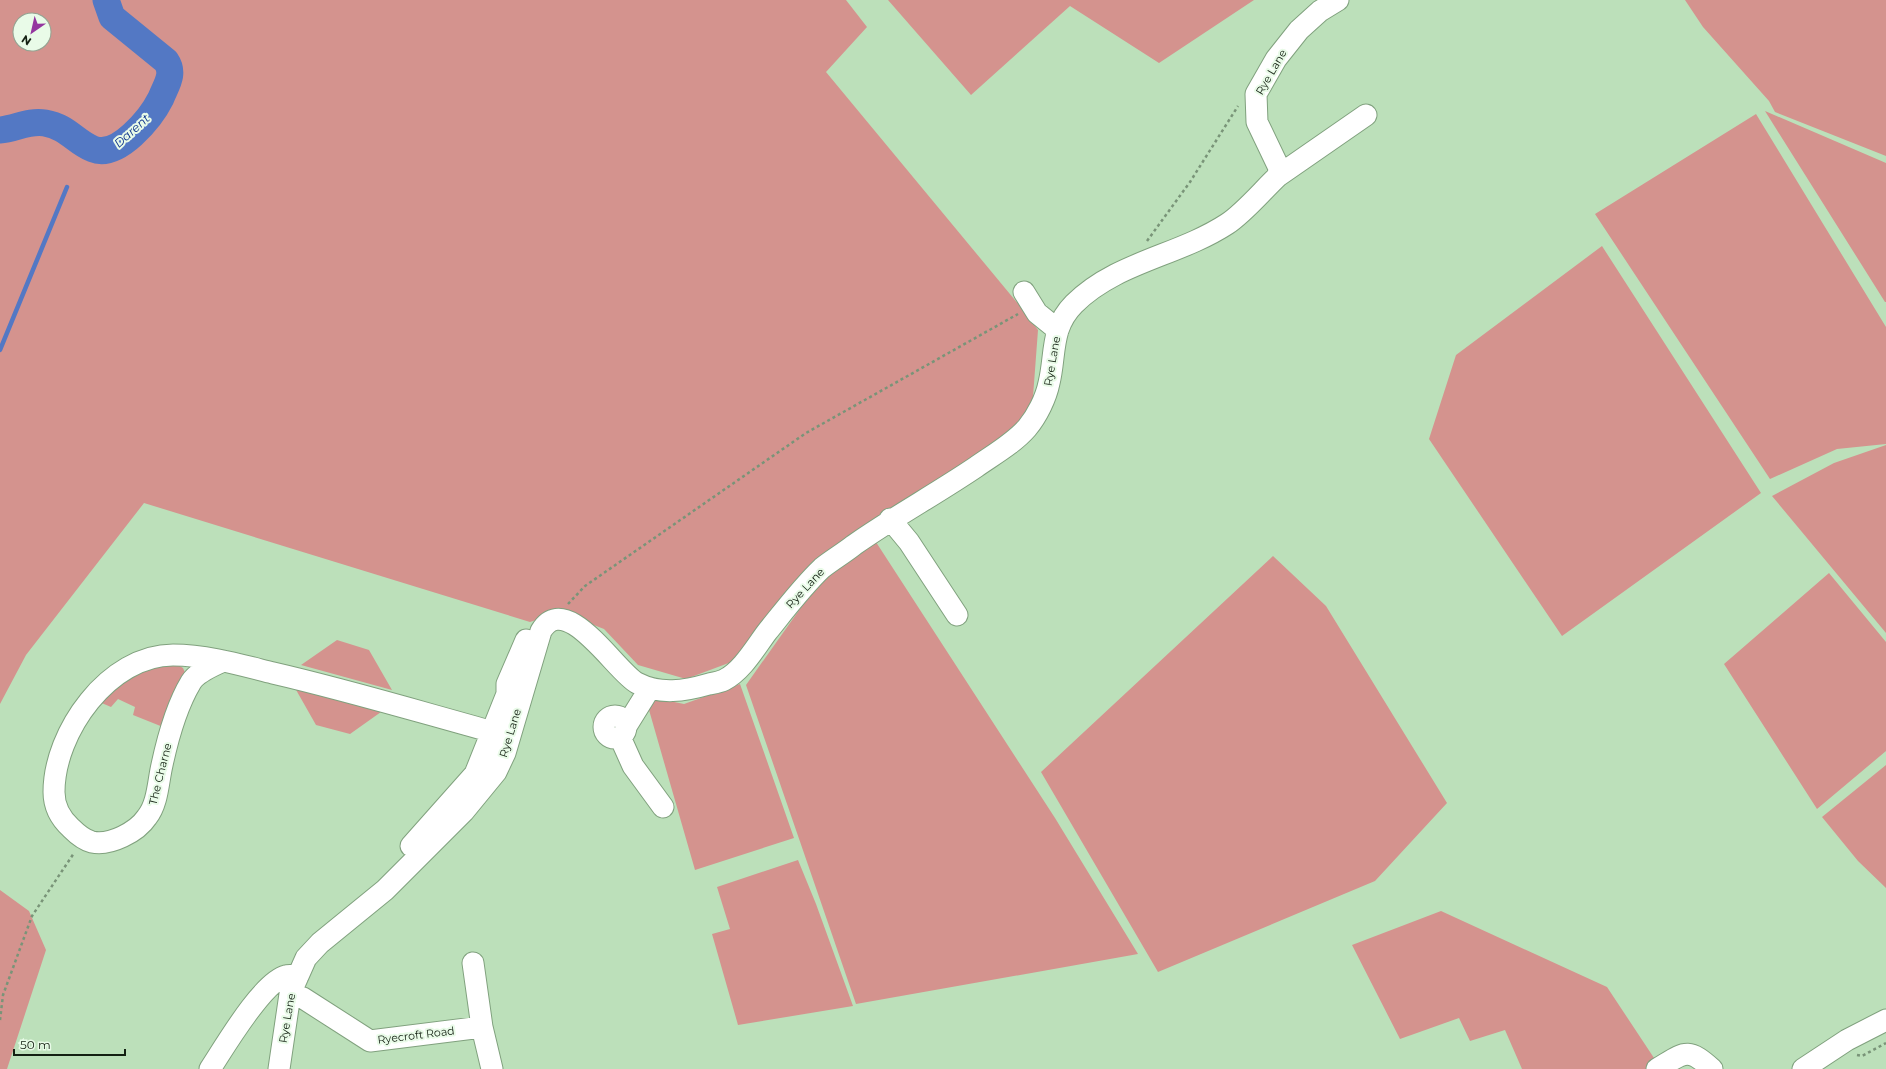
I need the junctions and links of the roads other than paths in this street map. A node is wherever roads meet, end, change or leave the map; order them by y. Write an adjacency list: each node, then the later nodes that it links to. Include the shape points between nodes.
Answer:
1 (1338, 0): 2 (street, Rye Lane)
2 (1316, 6): 4 (street, Rye Lane, via 1276,59 1256,94 1257,122 1279,168)
3 (1366, 115): 4 (street)
4 (1278, 176): 6 (street, Rye Lane, via 1229,223 1184,246 1129,267 1093,288 1072,306)
5 (1024, 292): 6 (street, via 1037,313)
6 (1058, 330): 7 (street, Rye Lane, via 1050,382 1044,401 1029,426 998,452 958,479)
7 (890, 519): 8 (street, via 909,542); 11 (street, Rye Lane, via 822,568 779,616 741,667 724,680 690,689 666,691)
8 (957, 615)
9 (526, 640): 12 (street, via 507,684)
10 (223, 661): 10 (street, The Charne, via 193,679 185,695 170,730 154,805 148,817 134,829 113,840 99,843 83,838 62,820 54,802 54,777 58,761 77,718 93,696 134,664 156,657 173,655); 13 (street, The Charne)
11 (650, 688): 12 (street, Rye Lane, via 626,675 588,634 572,623 556,620 547,624 541,631); 14 (street, via 624,731 633,766)
12 (516, 690): 13 (street); 15 (street, Rye Lane, via 505,753 496,772 464,811)
13 (493, 732): 15 (street, via 475,774 400,860)
14 (663, 807)
15 (400, 876): 17 (street, Rye Lane, via 320,943 306,958)
16 (473, 963): 19 (street)
17 (294, 985): 19 (street, Ryecroft Road, via 303,998 370,1041); 20 (street, via 285,976 260,996); 21 (street, Rye Lane)
18 (1886, 1020): 25 (street, via 1847,1040)
19 (482, 1027): 22 (street)
20 (210, 1069)
21 (279, 1069)
22 (492, 1069)
23 (1658, 1069): 24 (street, via 1680,1056 1690,1054 1698,1057)
24 (1712, 1069)
25 (1803, 1069)

